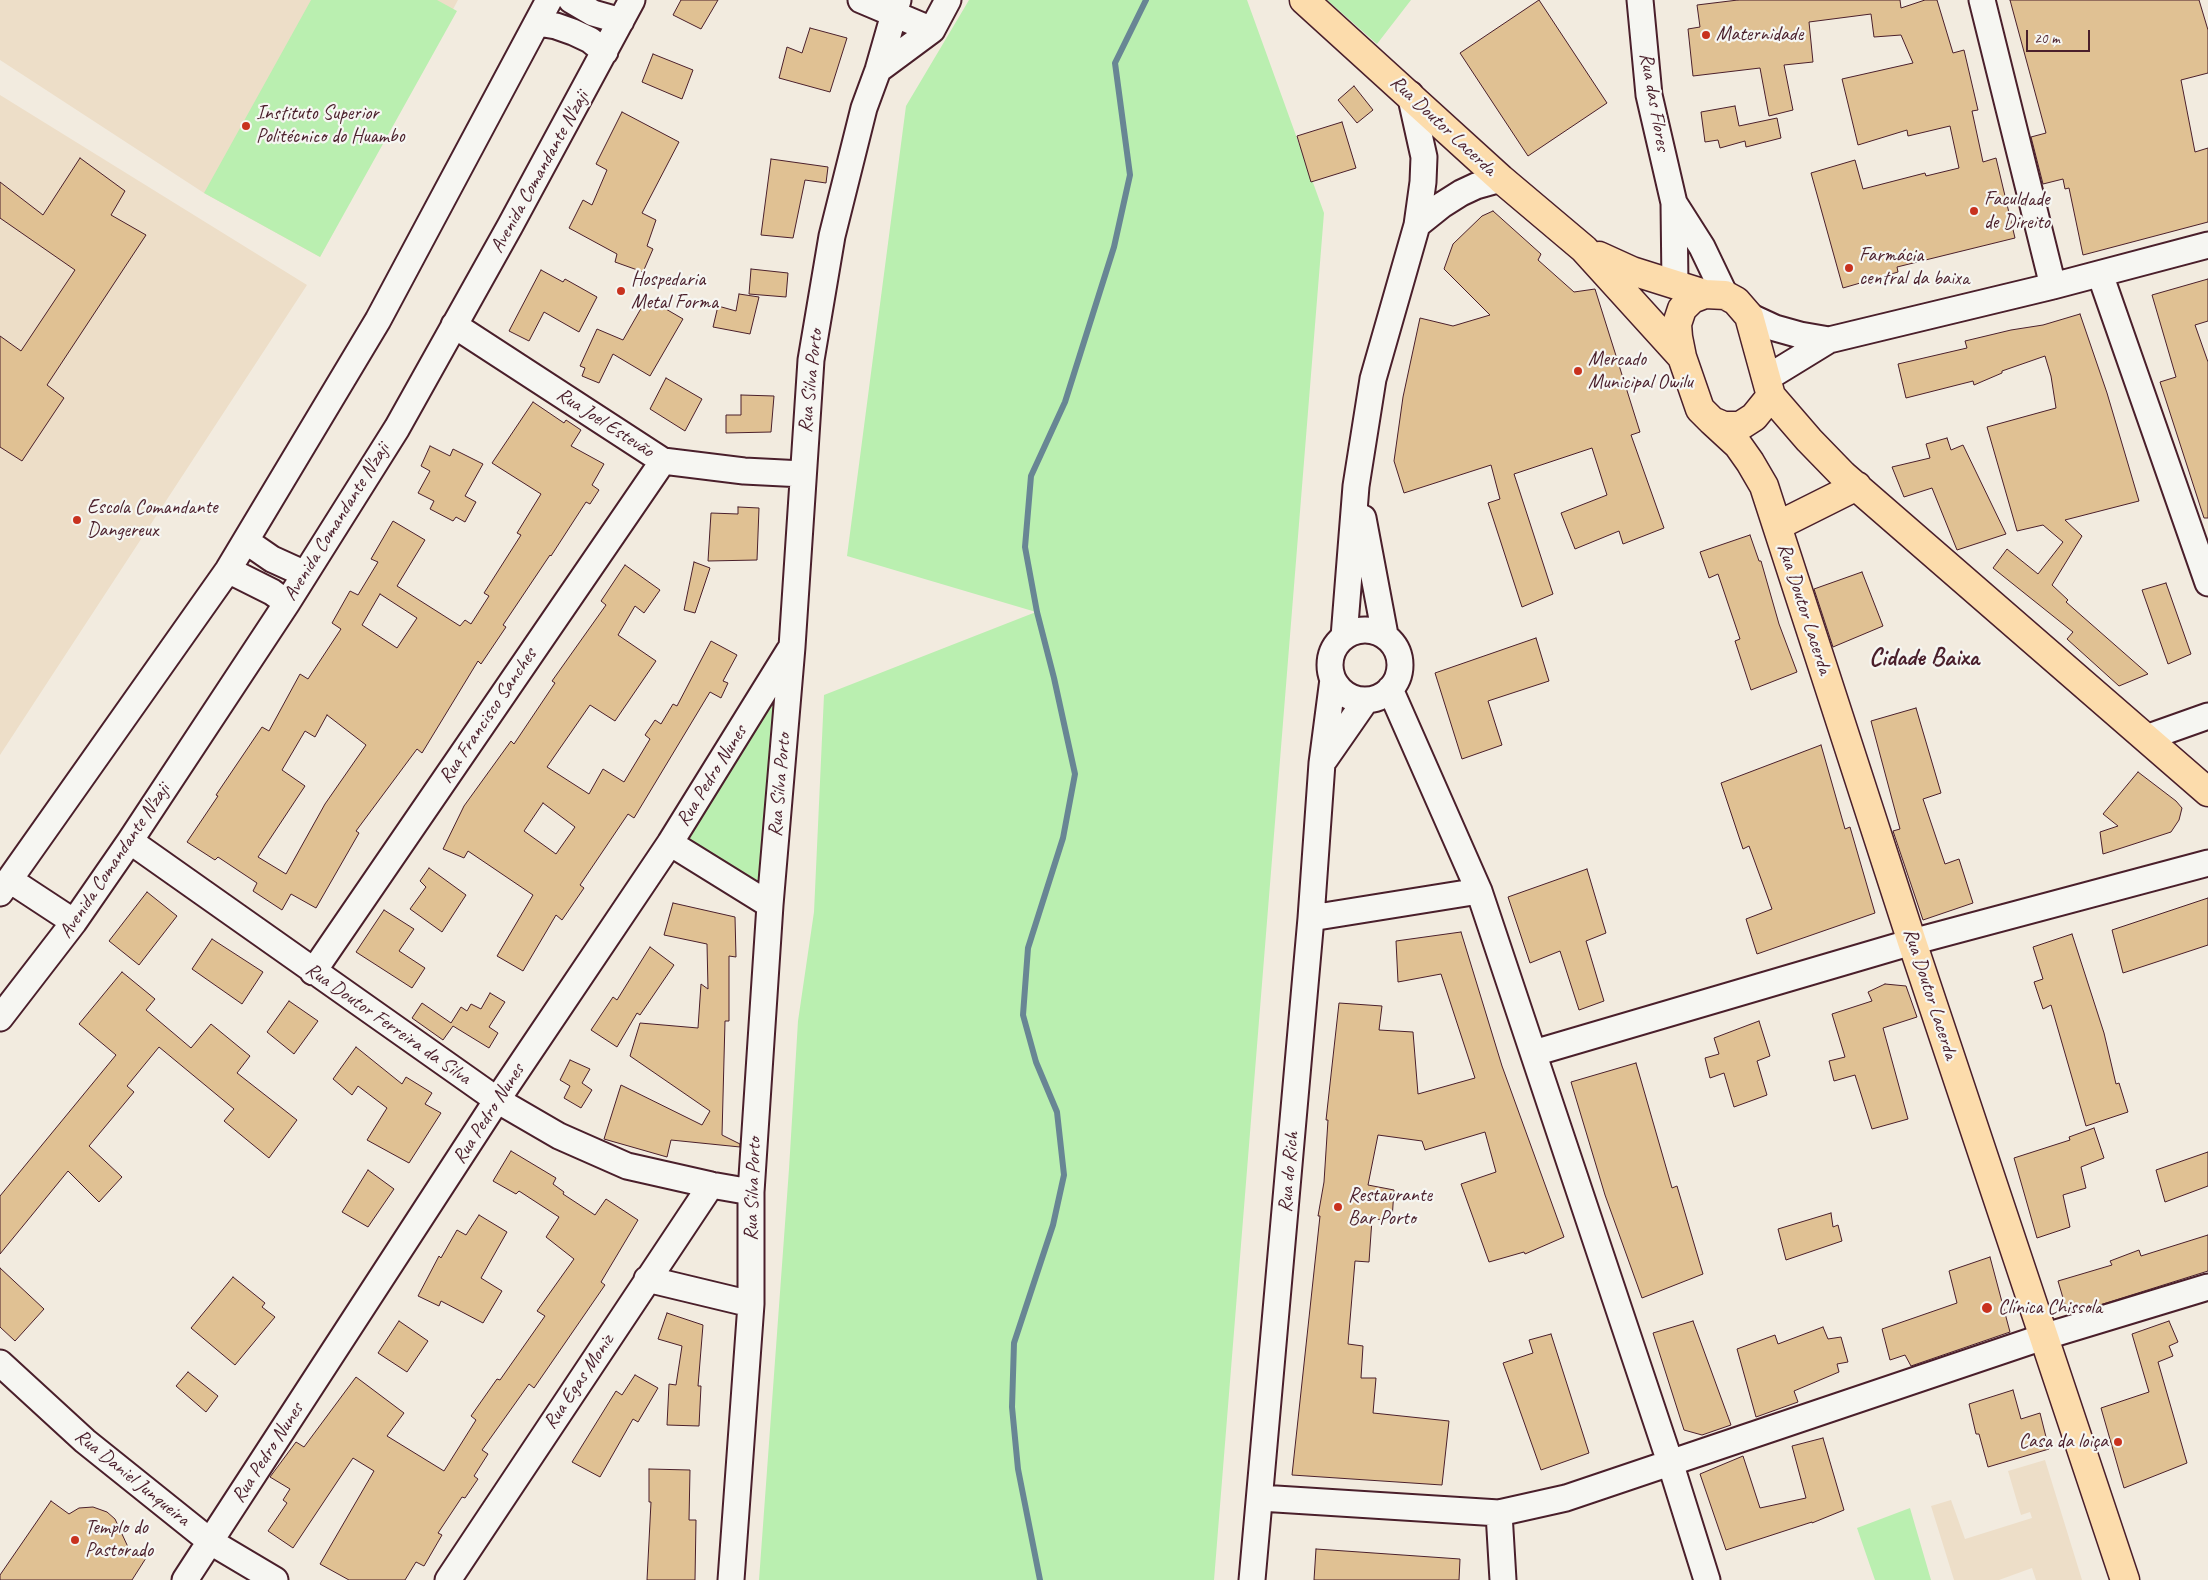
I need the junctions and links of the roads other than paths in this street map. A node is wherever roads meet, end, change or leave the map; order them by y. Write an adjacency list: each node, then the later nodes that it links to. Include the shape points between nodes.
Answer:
1 (549, 0): 10 (street)
2 (571, 0): 9 (street, via 593,13)
3 (861, 0): 8 (street)
4 (948, 0): 11 (street)
5 (1304, 0): 14 (main road, Rua Doutor Lacerda)
6 (1640, 0): 16 (street, Rua das Flores, via 1648,95)
7 (1982, 0): 22 (street)
8 (896, 7): 11 (street); 13 (street, Rua Silva Porto)
9 (627, 10): 12 (street, Avenida Comandante N'zaji)
10 (538, 23): 12 (street, via 573,32); 36 (street, via 378,320)
11 (932, 30): 13 (street)
12 (605, 52): 26 (street, Avenida Comandante N'zaji)
13 (878, 70): 32 (street, Rua Silva Porto, via 864,108 832,236 811,360)
14 (1410, 94): 15 (main road, Rua Doutor Lacerda); 17 (street, via 1424,156)
15 (1501, 179): 17 (street, via 1461,193); 19 (main road, Rua Doutor Lacerda)
16 (1674, 203): 21 (street, Rua das Flores); 23 (street, Rua das Flores, via 1702,247)
17 (1417, 225): 33 (street, via 1373,379)
18 (2208, 245): 20 (street)
19 (1584, 249): 21 (main road, Rua Doutor Lacerda, via 1632,271); 28 (main road, Rua Doutor Lacerda)
20 (2100, 274): 22 (street); 39 (street)
21 (1675, 285): 23 (main road, Rua Doutor Lacerda); 25 (main road, Rua Doutor Lacerda)
22 (2053, 286): 27 (street)
23 (1715, 294): 24 (main road, via 1736,301); 25 (main road, via 1692,300 1682,309)
24 (1749, 316): 27 (street, via 1775,328); 29 (main road)
25 (1677, 324): 28 (main road, Rua Doutor Lacerda)
26 (454, 326): 31 (street, Rua Joel Estevão); 38 (street, Avenida Comandante N'zaji, via 397,428)
27 (1829, 340): 29 (street)
28 (1682, 357): 30 (main road, Rua Doutor Lacerda, via 1700,409)
29 (1769, 387): 30 (main road, via 1754,417 1740,426 1724,426); 34 (main road, via 1809,440)
30 (1712, 421): 35 (main road, Rua Doutor Lacerda, via 1738,445 1761,478)
31 (663, 461): 32 (street, Rua Joel Estevão); 60 (street, Rua Francisco Sanches)
32 (803, 474): 43 (street, Rua Silva Porto)
33 (1356, 486): 41 (street); 42 (street)
34 (1856, 486): 35 (main road); 48 (main road)
35 (1777, 526): 59 (main road, Rua Doutor Lacerda)
36 (246, 541): 37 (street); 38 (street, via 272,559)
37 (228, 570): 40 (street); 54 (street)
38 (305, 574): 40 (street, Avenida Comandante N'zaji)
39 (2208, 583)
40 (287, 602): 51 (street, Avenida Comandante N'zaji)
41 (1385, 636): 42 (street, via 1364,630); 45 (street, via 1393,643 1400,665 1398,678)
42 (1344, 637): 44 (street, via 1332,656)
43 (792, 647): 52 (street, Rua Pedro Nunes); 56 (street, Rua Silva Porto)
44 (1334, 679): 46 (street, via 1352,698); 49 (street, Rua do Rich)
45 (1390, 689): 46 (street, via 1379,697); 55 (street)
46 (1366, 700): 49 (street)
47 (2208, 716): 48 (street)
48 (2146, 738): 50 (main road)
49 (1322, 764): 57 (street, Rua do Rich)
50 (2208, 792)
51 (130, 841): 58 (street, Avenida Comandante N'zaji); 60 (street, Rua Doutor Ferreira da Silva)
52 (670, 843): 56 (street); 63 (street, Rua Pedro Nunes)
53 (2208, 863): 59 (street)
54 (5, 886): 58 (street)
55 (1479, 891): 57 (street); 62 (street)
56 (770, 905): 65 (street, Rua Silva Porto)
57 (1311, 918): 72 (street, Rua do Rich)
58 (74, 922): 61 (street, Avenida Comandante N'zaji)
59 (1912, 942): 62 (street); 69 (main road, Rua Doutor Lacerda)
60 (313, 972): 63 (street, Rua Doutor Ferreira da Silva)
61 (0, 1018)
62 (1534, 1053): 71 (street)
63 (497, 1100): 64 (street, Rua Doutor Ferreira da Silva, via 559,1136 627,1166); 74 (street, Rua Pedro Nunes)
64 (711, 1185): 65 (street, Rua Doutor Ferreira da Silva); 66 (street, Rua Egas Moniz)
65 (751, 1192): 68 (street, Rua Silva Porto)
66 (647, 1280): 68 (street); 77 (street, Rua Egas Moniz)
67 (2208, 1287): 69 (street)
68 (751, 1304): 78 (street, Rua Silva Porto)
69 (2043, 1337): 71 (street); 82 (main road, Rua Doutor Lacerda)
70 (0, 1363): 74 (street, Rua Daniel Junqueira, via 85,1441)
71 (1670, 1462): 73 (street, via 1566,1498); 81 (street)
72 (1260, 1498): 73 (street); 79 (street, Rua do Rich)
73 (1499, 1513): 80 (street)
74 (210, 1542): 75 (street, Rua Pedro Nunes); 76 (street, Rua Daniel Junqueira)
75 (185, 1580)
76 (275, 1580)
77 (448, 1580)
78 (732, 1580)
79 (1252, 1580)
80 (1503, 1580)
81 (1707, 1580)
82 (2126, 1580)

